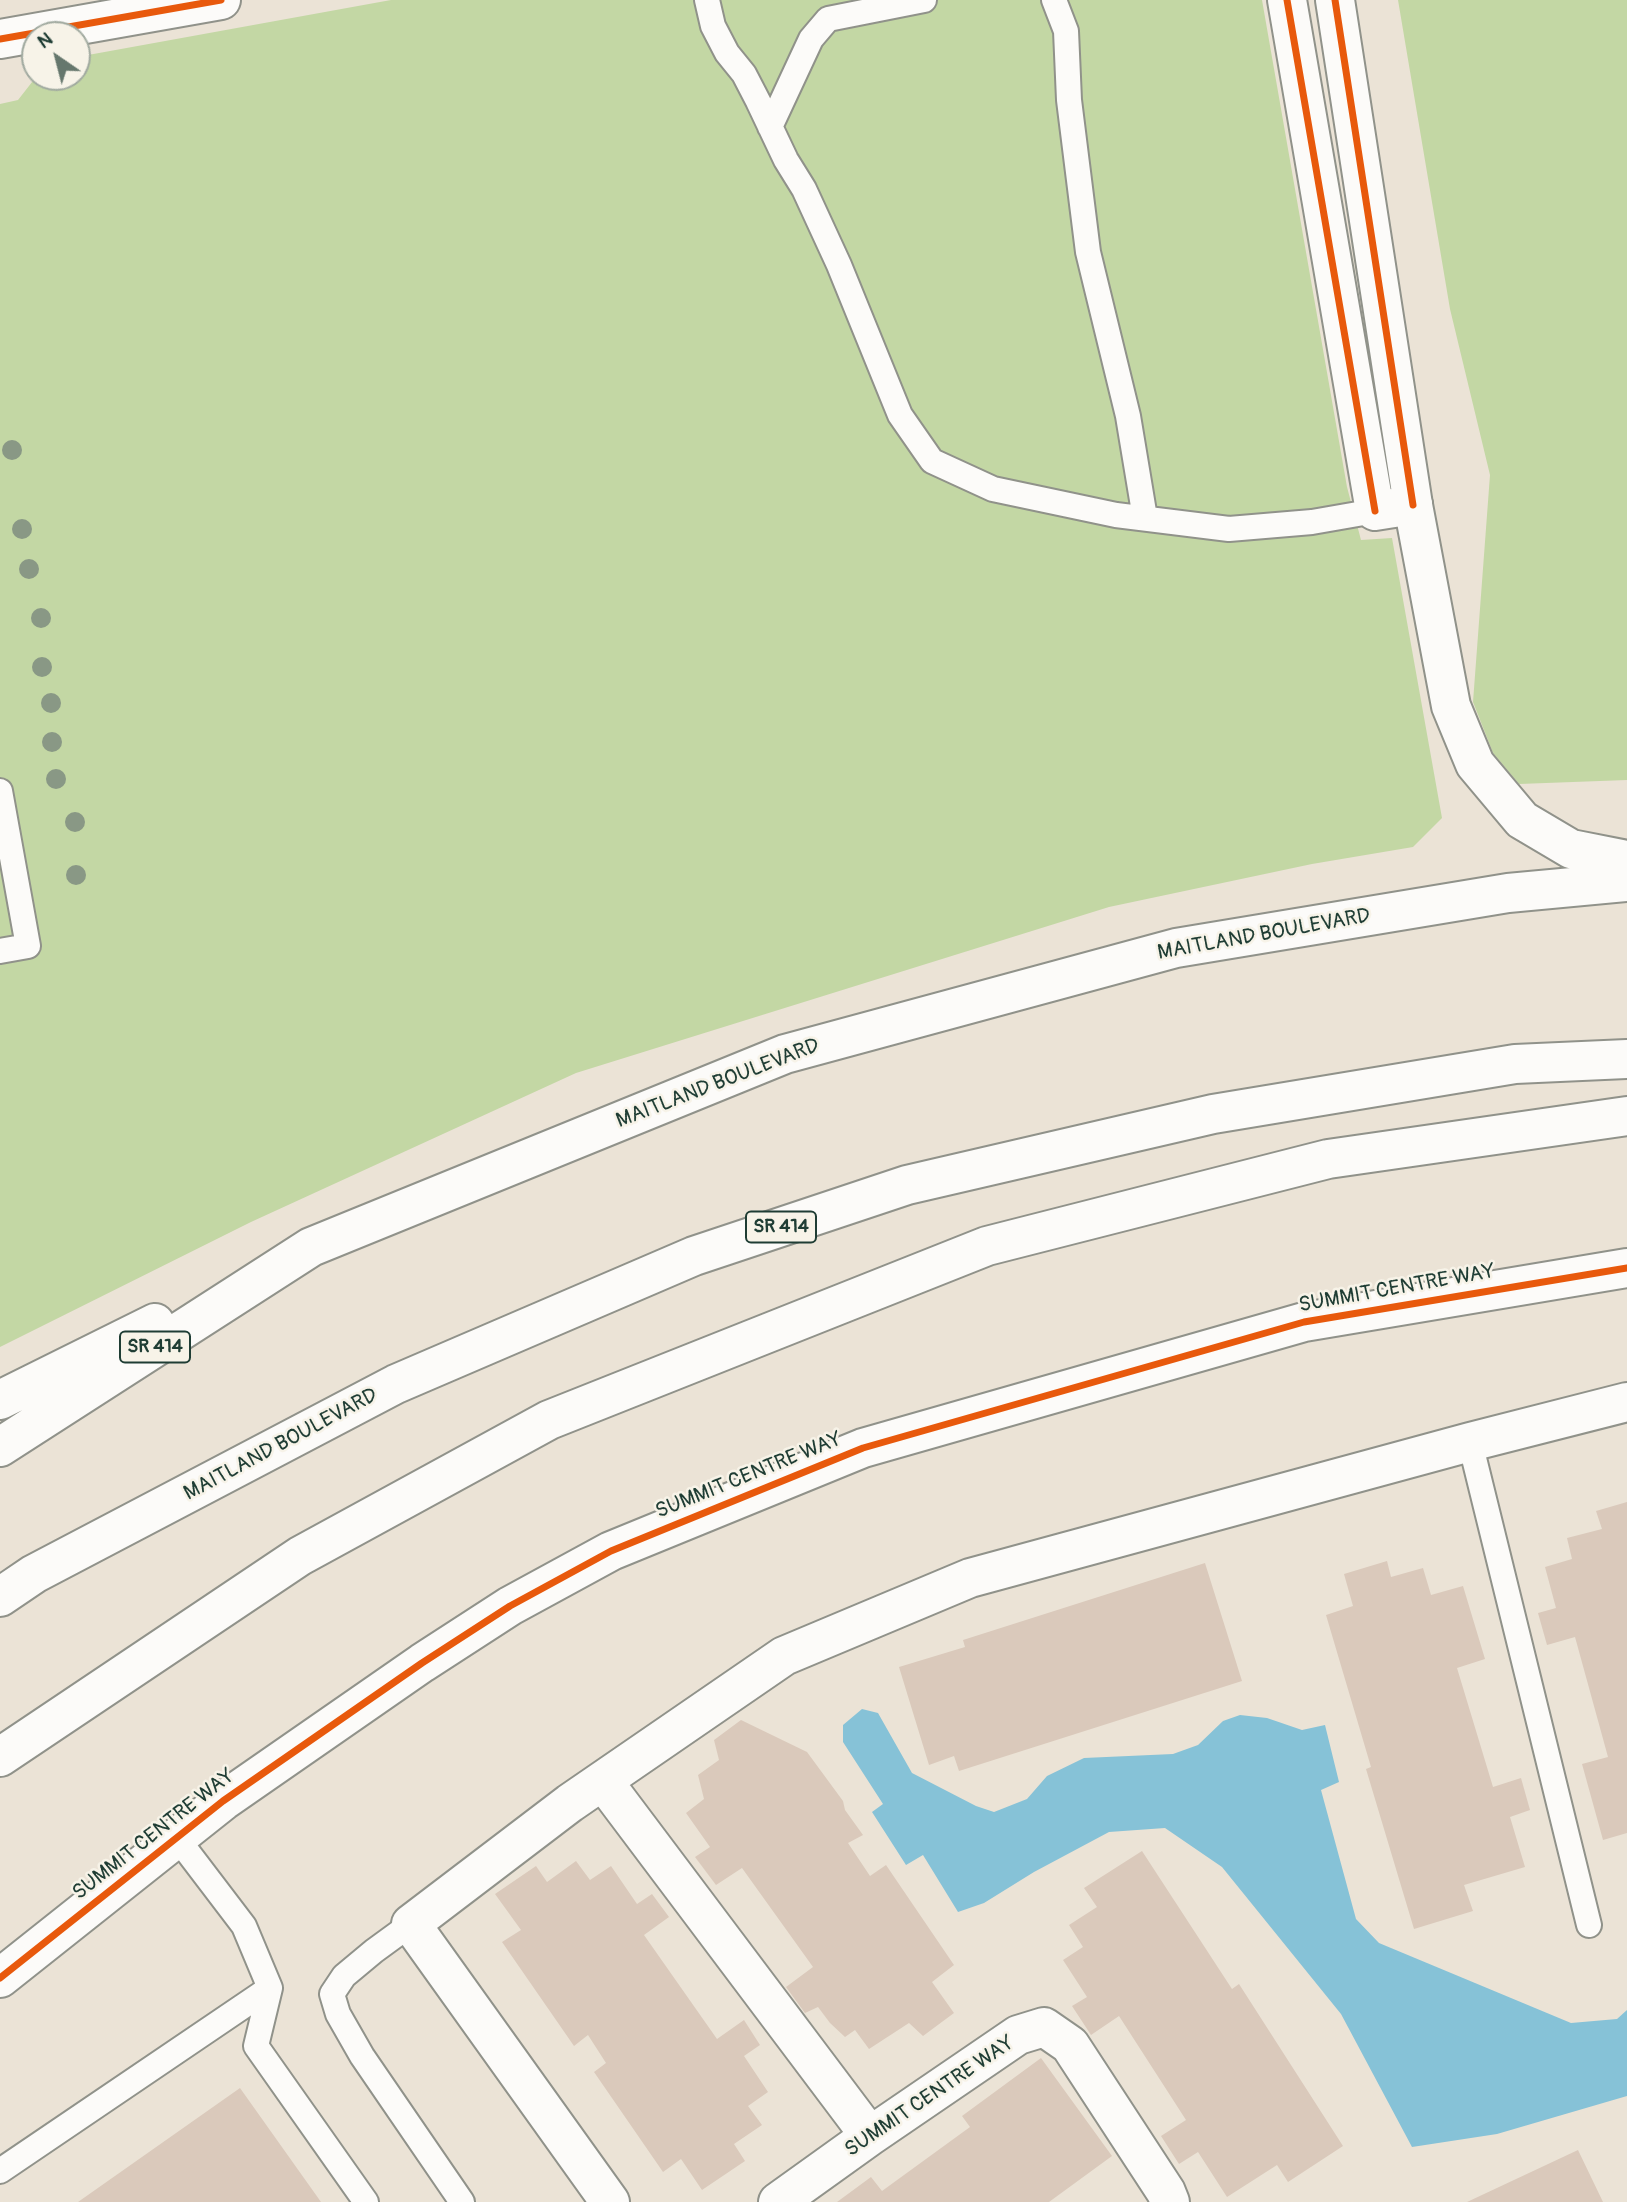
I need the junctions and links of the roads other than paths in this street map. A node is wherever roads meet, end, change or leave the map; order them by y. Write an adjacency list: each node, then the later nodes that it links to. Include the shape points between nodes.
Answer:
1 (220, 0): 7 (main road)
2 (707, 0): 8 (lane, via 713,26)
3 (925, 0): 8 (lane, via 828,19 811,39)
4 (1054, 0): 11 (lane, via 1066,31 1069,100 1088,252 1128,416)
5 (1287, 0): 10 (main road)
6 (1335, 0): 9 (main road)
7 (0, 39)
8 (770, 127): 11 (lane, via 839,265 900,415 932,460 993,489)
9 (1413, 505): 10 (main road); 13 (main road, via 1451,706 1475,764 1522,820 1571,849)
10 (1375, 511): 11 (lane, via 1229,530)
11 (1145, 518)
12 (0, 791): 15 (lane, via 28,946)
13 (1627, 860)
14 (1627, 882): 18 (main road, MAITLAND BOULEVARD / SR 414, via 1508,892 1176,948 785,1054)
15 (0, 951)
16 (1627, 1059): 24 (main road, MAITLAND BOULEVARD / SR 414, via 1515,1064 1213,1114 907,1185 694,1256 396,1384 34,1574)
17 (1627, 1116): 25 (main road, via 1328,1159 974,1251 549,1420 300,1556)
18 (311, 1247): 20 (main road); 23 (main road, MAITLAND BOULEVARD / SR 414)
19 (1627, 1268): 27 (main road, SUMMIT CENTRE WAY, via 1304,1322 863,1448 611,1551 510,1606 422,1662)
20 (0, 1400)
21 (1627, 1402): 22 (main road)
22 (1470, 1442): 26 (main road, via 970,1578 784,1656); 29 (lane)
23 (0, 1447)
24 (0, 1597)
25 (0, 1757)
26 (603, 1781): 28 (main road); 32 (main road)
27 (177, 1838): 30 (main road, SUMMIT CENTRE WAY); 31 (lane, via 244,1926)
28 (411, 1924): 35 (lane, via 344,1976 332,1994 362,2056); 36 (main road)
29 (1590, 1925)
30 (0, 1978)
31 (270, 1988): 33 (lane); 34 (lane, via 256,2046)
32 (870, 2136): 37 (main road, SUMMIT CENTRE WAY); 38 (main road, SUMMIT CENTRE WAY, via 1018,2035 1044,2027 1070,2045)
33 (0, 2171)
34 (366, 2202)
35 (462, 2202)
36 (610, 2202)
37 (778, 2202)
38 (1170, 2202)

